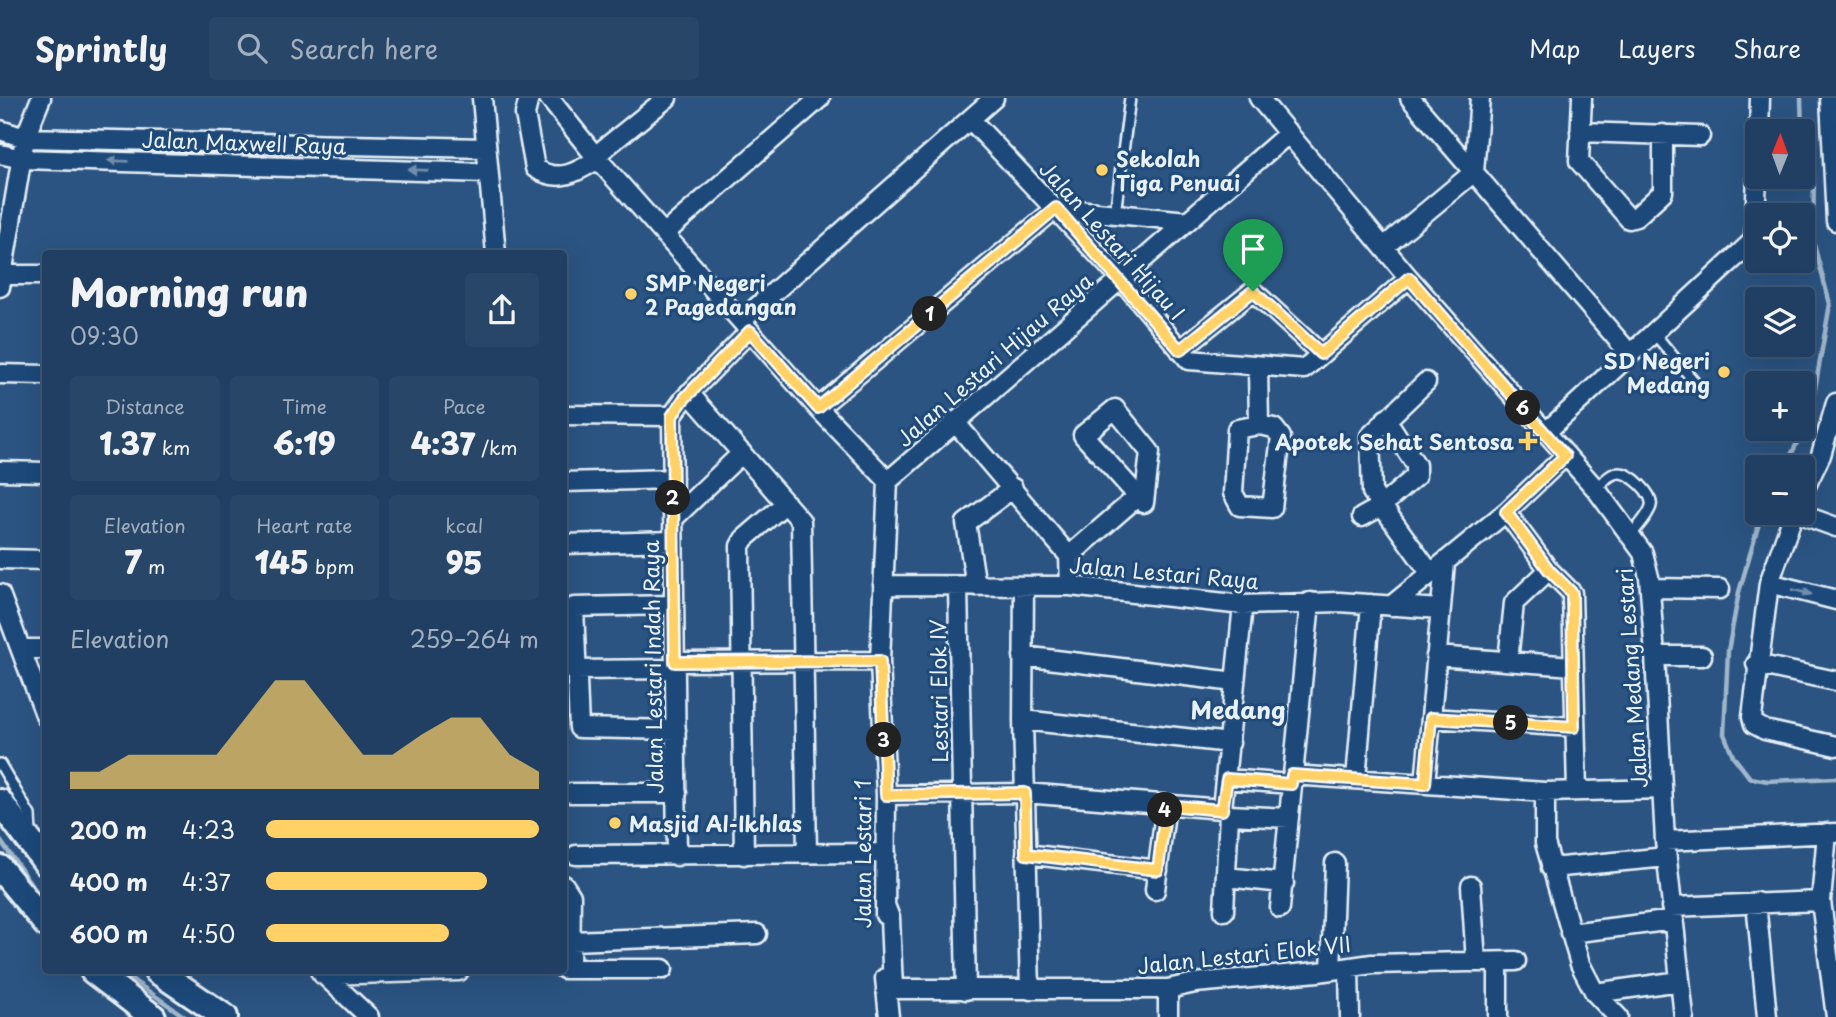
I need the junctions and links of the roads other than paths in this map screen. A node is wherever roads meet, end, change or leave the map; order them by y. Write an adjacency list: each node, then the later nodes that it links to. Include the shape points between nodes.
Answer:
1 (41, 98): 22 (street)
2 (482, 98): 25 (street)
3 (529, 98): 27 (street, via 525,114 535,168 569,176)
4 (548, 98): 27 (street)
5 (667, 98): 27 (street)
6 (820, 98): 39 (street)
7 (995, 98): 15 (street)
8 (1130, 98): 36 (lane)
9 (1259, 98): 19 (street, Jalan Medang Lestari)
10 (1410, 98): 32 (street)
11 (1480, 98): 32 (street)
12 (1583, 98): 18 (street)
13 (1760, 98): 16 (street)
14 (1830, 98): 31 (street)
15 (970, 119): 35 (street, Jalan Lestari Hijau I); 47 (street)
16 (1759, 119)
17 (0, 130): 22 (street, Jalan Maxwell Raya)
18 (1580, 132): 20 (street); 20 (street, via 1579,161 1629,219 1636,218 1663,192)
19 (1289, 133): 38 (street, Jalan Lestari Hijau Raya); 40 (street, Jalan Medang Lestari)
20 (1663, 134): 21 (street)
21 (1700, 136)
22 (25, 138): 23 (street, Jalan Maxwell Raya); 28 (street)
23 (169, 141): 24 (street, Jalan Maxwell Raya); 29 (street)
24 (326, 145): 25 (street, Jalan Maxwell Raya); 30 (street)
25 (485, 148): 33 (street)
26 (0, 153): 28 (street, Jalan Maxwell Raya)
27 (597, 158): 39 (street)
28 (22, 159): 29 (street, Jalan Maxwell Raya, one-way to 28); 42 (street)
29 (168, 163): 30 (street, Jalan Maxwell Raya)
30 (325, 167): 33 (street, Jalan Maxwell Raya, one-way to 30)
31 (1834, 171): 37 (street)
32 (1475, 172): 40 (street); 51 (street)
33 (487, 173): 41 (street)
34 (1756, 189): 48 (street, via 1754,240)
35 (1056, 208): 36 (street); 45 (street, Jalan Lestari Hijau I); 59 (street)
36 (1115, 214): 38 (street)
37 (1836, 221)
38 (1186, 222): 45 (street, Jalan Lestari Hijau Raya)
39 (665, 233): 47 (street)
40 (1385, 247): 44 (street, Jalan Medang Lestari)
41 (496, 250)
42 (1, 275): 43 (street); 46 (street)
43 (42, 275)
44 (1409, 278): 50 (street, Jalan Lestari Hijau I); 65 (street, Jalan Medang Lestari)
45 (1121, 279): 49 (street, Jalan Lestari Hijau I); 63 (street, Jalan Lestari Hijau Raya)
46 (0, 287)
47 (746, 326): 57 (street); 59 (street)
48 (1653, 332): 51 (street); 56 (lane)
49 (1180, 350): 50 (street, via 1253,291); 52 (street, Jalan Lestari Hijau I, via 1189,360)
50 (1321, 354): 52 (street, Jalan Lestari Hijau I, via 1302,370)
51 (1630, 355): 65 (street)
52 (1258, 367): 64 (street)
53 (0, 374): 54 (street)
54 (42, 375)
55 (1426, 382): 62 (street)
56 (1697, 385)
57 (690, 393): 61 (street); 66 (street)
58 (1836, 403): 68 (street)
59 (818, 408): 73 (street)
60 (567, 415): 61 (street)
61 (672, 416): 72 (street, Jalan Lestari Indah Raya)
62 (1386, 419): 79 (street, via 1370,436 1371,492); 79 (street, via 1417,471)
63 (954, 421): 73 (street, Jalan Lestari Hijau Raya); 75 (street)
64 (1259, 425): 64 (street, via 1237,429 1233,493 1240,506 1272,508 1281,436 1279,430)
65 (1545, 433): 67 (street, Jalan Medang Lestari)
66 (742, 453): 78 (street); 82 (street, Jalan Lestari Indah Raya)
67 (1565, 456): 76 (street, Jalan Medang Lestari); 80 (street)
68 (1829, 458): 71 (street)
69 (0, 471): 70 (street)
70 (42, 472)
71 (1815, 477)
72 (673, 479): 74 (street); 82 (street, Jalan Lestari Indah Raya)
73 (888, 481): 95 (street, Jalan Lestari 1)
74 (567, 482)
75 (1013, 488): 89 (street); 98 (street, Lestari Elok IV, via 966,523)
76 (1596, 489): 86 (street, Jalan Medang Lestari); 86 (lane, via 1611,474 1620,472 1651,497 1651,508)
77 (1137, 497): 77 (street, via 1144,503 1147,499 1150,452 1113,409 1083,435); 89 (street)
78 (786, 503): 115 (street, via 802,524); 116 (street, via 741,542)
79 (1380, 507): 81 (street); 92 (street)
80 (1506, 512): 92 (street); 93 (street)
81 (1362, 517)
82 (673, 519): 87 (street, Jalan Lestari Indah Raya)
83 (1815, 520): 85 (street)
84 (1791, 525): 94 (street)
85 (1836, 527)
86 (1632, 534): 99 (street, Jalan Medang Lestari, via 1645,556)
87 (673, 541): 88 (street); 105 (street, Jalan Lestari Indah Raya)
88 (567, 544)
89 (1069, 556): 97 (street)
90 (0, 559): 91 (street)
91 (42, 560)
92 (1438, 568): 107 (street); 108 (street)
93 (1549, 570): 118 (street, via 1514,603); 121 (street, via 1572,593)
94 (1769, 583): 102 (street, one-way to 102); 119 (street)
95 (883, 585): 98 (street, Jalan Lestari Raya); 117 (street, Jalan Lestari 1)
96 (1024, 586): 97 (street, Jalan Lestari Raya); 98 (street, Jalan Lestari Raya); 111 (street)
97 (1070, 586): 106 (street, Jalan Lestari Raya)
98 (967, 587): 143 (street, Lestari Elok IV)
99 (1650, 588): 100 (street); 113 (street, Jalan Medang Lestari)
100 (1720, 589)
101 (0, 594): 109 (street)
102 (1836, 600)
103 (1310, 602): 104 (street, Jalan Lestari Raya); 106 (street, Jalan Lestari Raya); 134 (street)
104 (1371, 604): 107 (street, Jalan Lestari Raya); 135 (street)
105 (674, 605): 120 (street, Jalan Lestari Indah Raya); 122 (street, via 574,607)
106 (1242, 605): 124 (street)
107 (1391, 606): 108 (street, Jalan Lestari Raya)
108 (1440, 609): 112 (street)
109 (21, 649): 110 (street); 125 (street)
110 (42, 649)
111 (1023, 656): 124 (street); 127 (street)
112 (1436, 656): 118 (street); 126 (street)
113 (1656, 656): 114 (street); 137 (street, Jalan Medang Lestari)
114 (1702, 656)
115 (804, 660): 116 (street); 117 (street); 152 (street)
116 (740, 661): 120 (street); 156 (street)
117 (880, 661): 144 (street, Jalan Lestari 1)
118 (1508, 661): 121 (street)
119 (1756, 664): 123 (street); 131 (street, via 1754,724)
120 (675, 665): 122 (street); 129 (street, Jalan Lestari Indah Raya)
121 (1573, 666): 128 (street)
122 (574, 670): 129 (street, via 579,728)
123 (1836, 681)
124 (1235, 682): 130 (street)
125 (42, 706)
126 (1431, 718): 128 (street); 136 (street)
127 (1023, 720): 130 (street); 142 (street)
128 (1574, 727): 138 (street)
129 (676, 730): 141 (street, Jalan Lestari Indah Raya)
130 (1230, 743): 133 (street)
131 (1836, 746)
132 (0, 764): 150 (lane, via 30,815)
133 (1227, 779): 134 (street); 147 (street)
134 (1291, 779): 135 (street); 148 (street)
135 (1356, 779): 136 (street)
136 (1425, 784): 139 (street)
137 (1662, 789): 138 (street); 151 (street, Jalan Medang Lestari)
138 (1577, 791): 139 (street)
139 (1545, 792): 161 (street, via 1545,843)
140 (571, 793): 141 (street)
141 (677, 793): 157 (street, Jalan Lestari Indah Raya)
142 (1025, 793): 143 (street); 146 (street); 154 (street)
143 (963, 794): 144 (street); 189 (street, Lestari Elok IV)
144 (886, 795): 153 (street, Jalan Lestari 1)
145 (0, 802): 150 (street)
146 (1166, 805): 147 (street); 162 (street)
147 (1226, 812): 148 (street); 163 (street)
148 (1289, 818): 164 (street)
149 (1831, 833): 151 (street); 168 (street)
150 (29, 841): 158 (street)
151 (1666, 849): 161 (street); 173 (street, Jalan Medang Lestari)
152 (807, 853): 153 (street); 156 (street)
153 (886, 853): 170 (street, Jalan Lestari 1)
154 (1026, 854): 162 (street); 190 (street)
155 (576, 855): 157 (street)
156 (744, 855): 157 (street)
157 (677, 856)
158 (42, 858)
159 (1335, 863): 183 (street)
160 (0, 868): 174 (street)
161 (1552, 868): 175 (street)
162 (1158, 870): 167 (street)
163 (1226, 877): 164 (street); 172 (street)
164 (1284, 883): 171 (street)
165 (1471, 886): 179 (street)
166 (567, 890): 177 (street)
167 (1155, 890)
168 (1826, 894): 169 (street); 178 (street)
169 (1756, 902): 173 (street); 201 (street)
170 (885, 905): 189 (street, Jalan Lestari Elok VII, via 890,918 892,989); 195 (street, Jalan Lestari 1)
171 (1280, 908)
172 (1224, 911)
173 (1673, 913): 175 (street); 187 (street, Jalan Medang Lestari)
174 (42, 919)
175 (1570, 933): 191 (street)
176 (757, 934): 177 (street)
177 (571, 941): 181 (street)
178 (1833, 956): 202 (street)
179 (1476, 962): 180 (street, Jalan Lestari Elok VII); 198 (street, Jalan Lestari Elok VII, via 1507,961)
180 (1349, 968): 183 (street, Jalan Lestari Elok VII); 197 (street)
181 (567, 969): 182 (street)
182 (663, 969)
183 (1331, 970): 188 (street, Jalan Lestari Elok VII, via 1195,982)
184 (96, 974): 192 (street)
185 (161, 974): 193 (street)
186 (322, 974): 194 (street)
187 (1680, 981): 191 (street); 200 (street, Jalan Medang Lestari)
188 (1168, 989): 190 (street, Jalan Lestari Elok VII); 196 (street)
189 (966, 990): 190 (street, Jalan Lestari Elok VII)
190 (1030, 990)
191 (1595, 993): 199 (street)
192 (144, 1015)
193 (225, 1017)
194 (369, 1017)
195 (889, 1017)
196 (1168, 1017)
197 (1350, 1017)
198 (1498, 1017)
199 (1618, 1017)
200 (1684, 1017)
201 (1767, 1017)
202 (1836, 1017)

